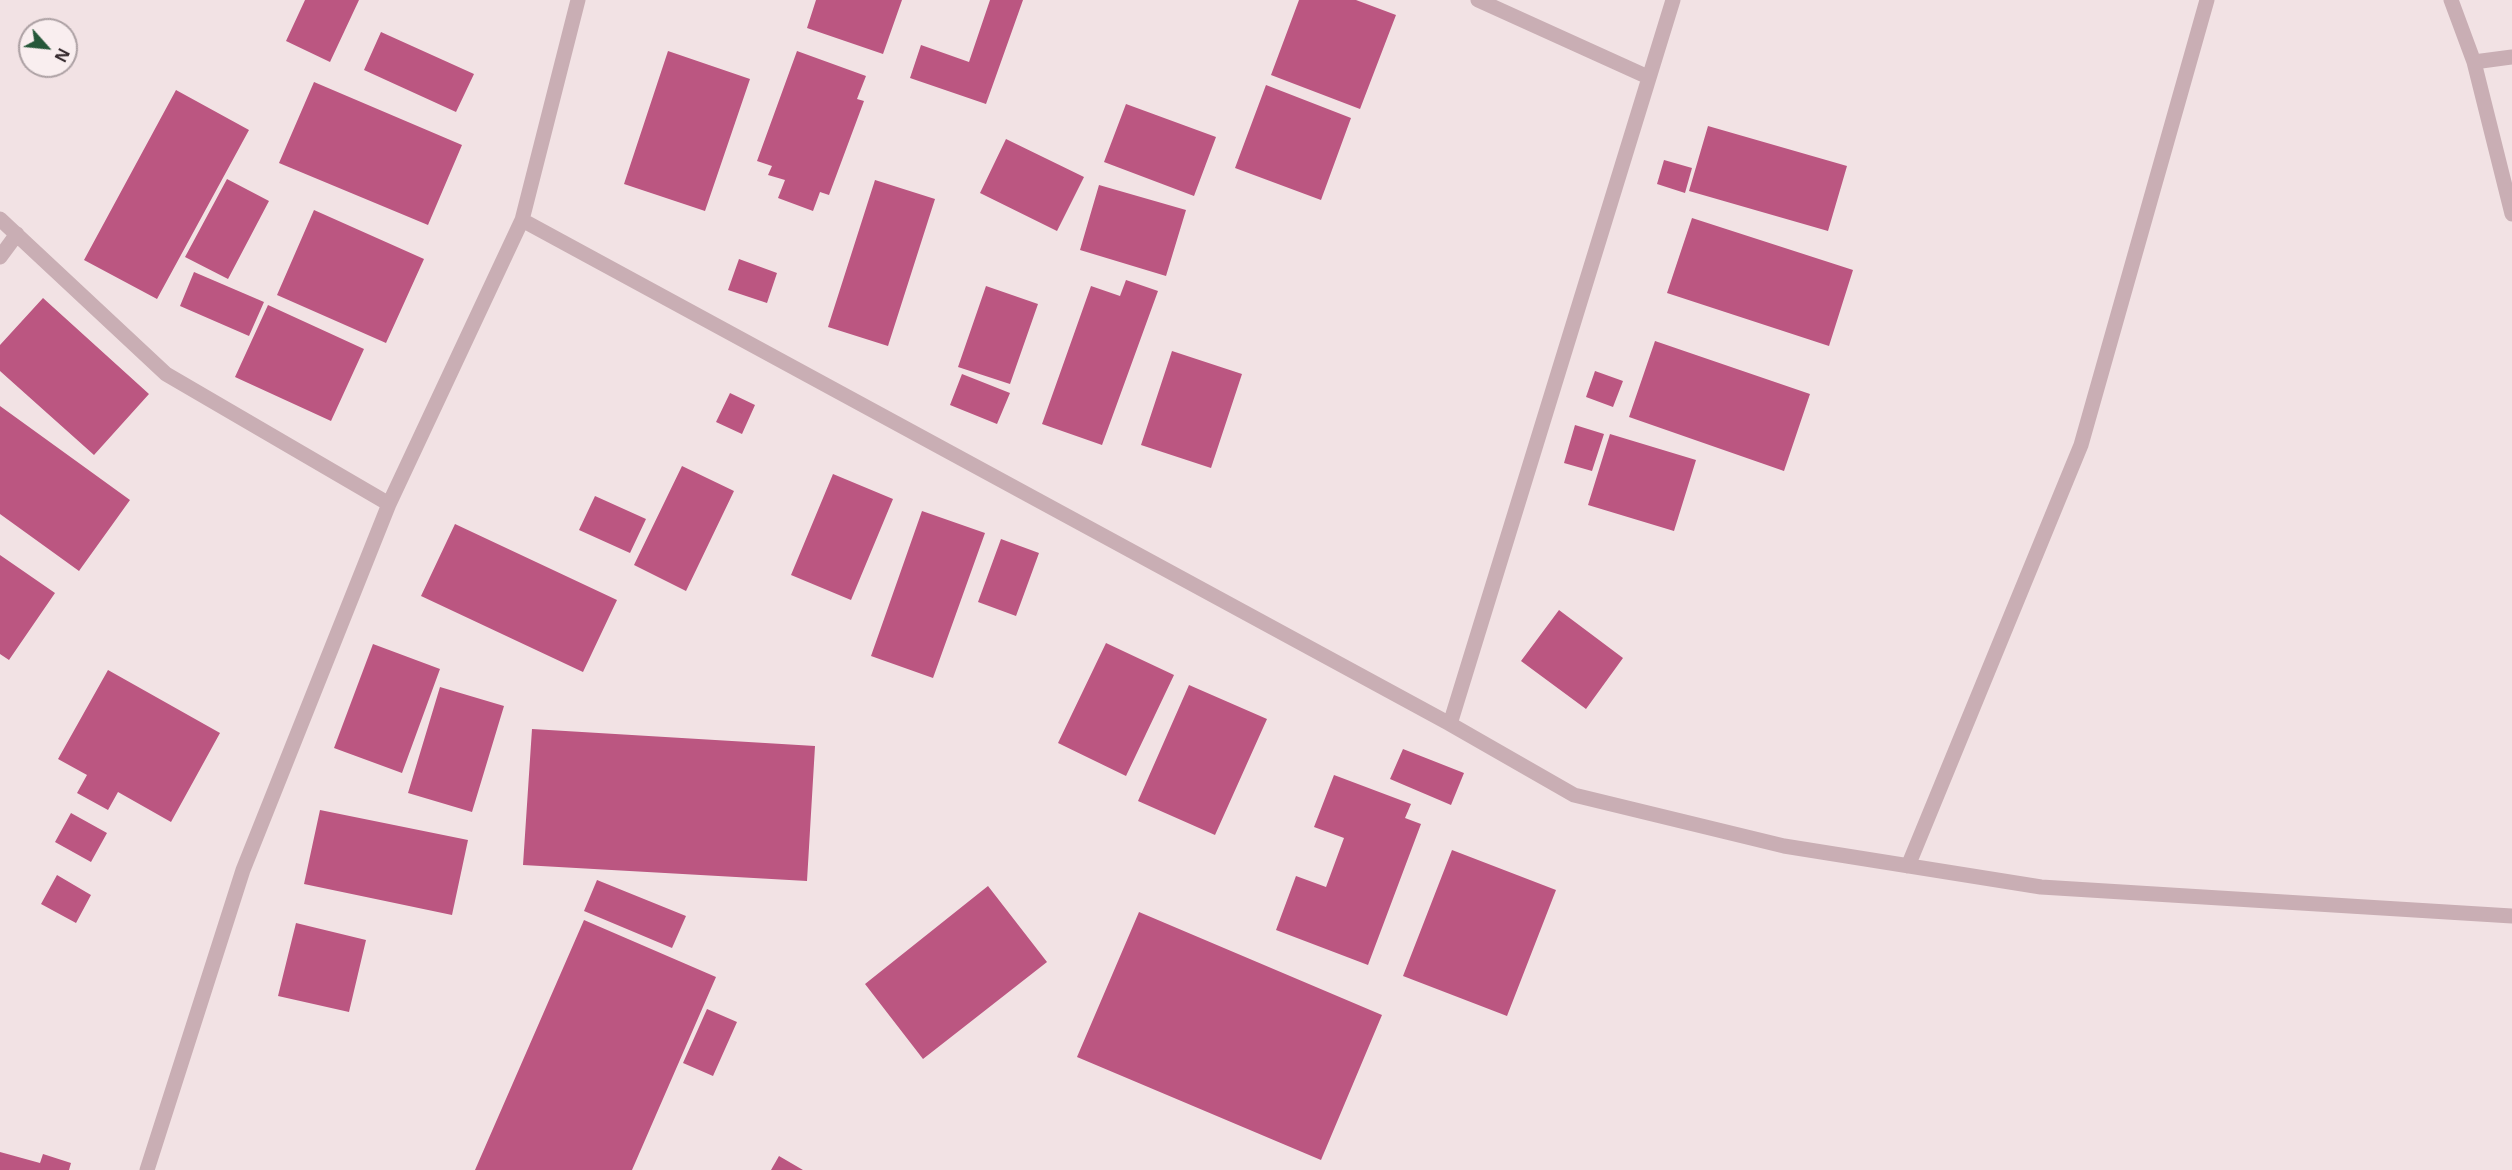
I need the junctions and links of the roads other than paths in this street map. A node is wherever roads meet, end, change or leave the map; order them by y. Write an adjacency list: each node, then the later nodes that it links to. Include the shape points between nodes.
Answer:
1 (578, 0): 11 (street)
2 (1478, 0): 8 (street)
3 (1673, 0): 8 (street)
4 (2207, 0): 16 (street, via 2081,445)
5 (2451, 0): 7 (street)
6 (2512, 57): 7 (street)
7 (2474, 62): 9 (street)
8 (1648, 77): 15 (street)
9 (2512, 214)
10 (0, 219): 12 (street)
11 (522, 220): 14 (street); 15 (street)
12 (17, 234): 13 (street); 14 (street, via 166,374)
13 (0, 257)
14 (389, 504): 18 (street, via 243,870)
15 (1450, 724): 16 (street, via 1574,795 1784,846)
16 (1908, 866): 17 (street, via 2041,887)
17 (2512, 916)
18 (147, 1170)

